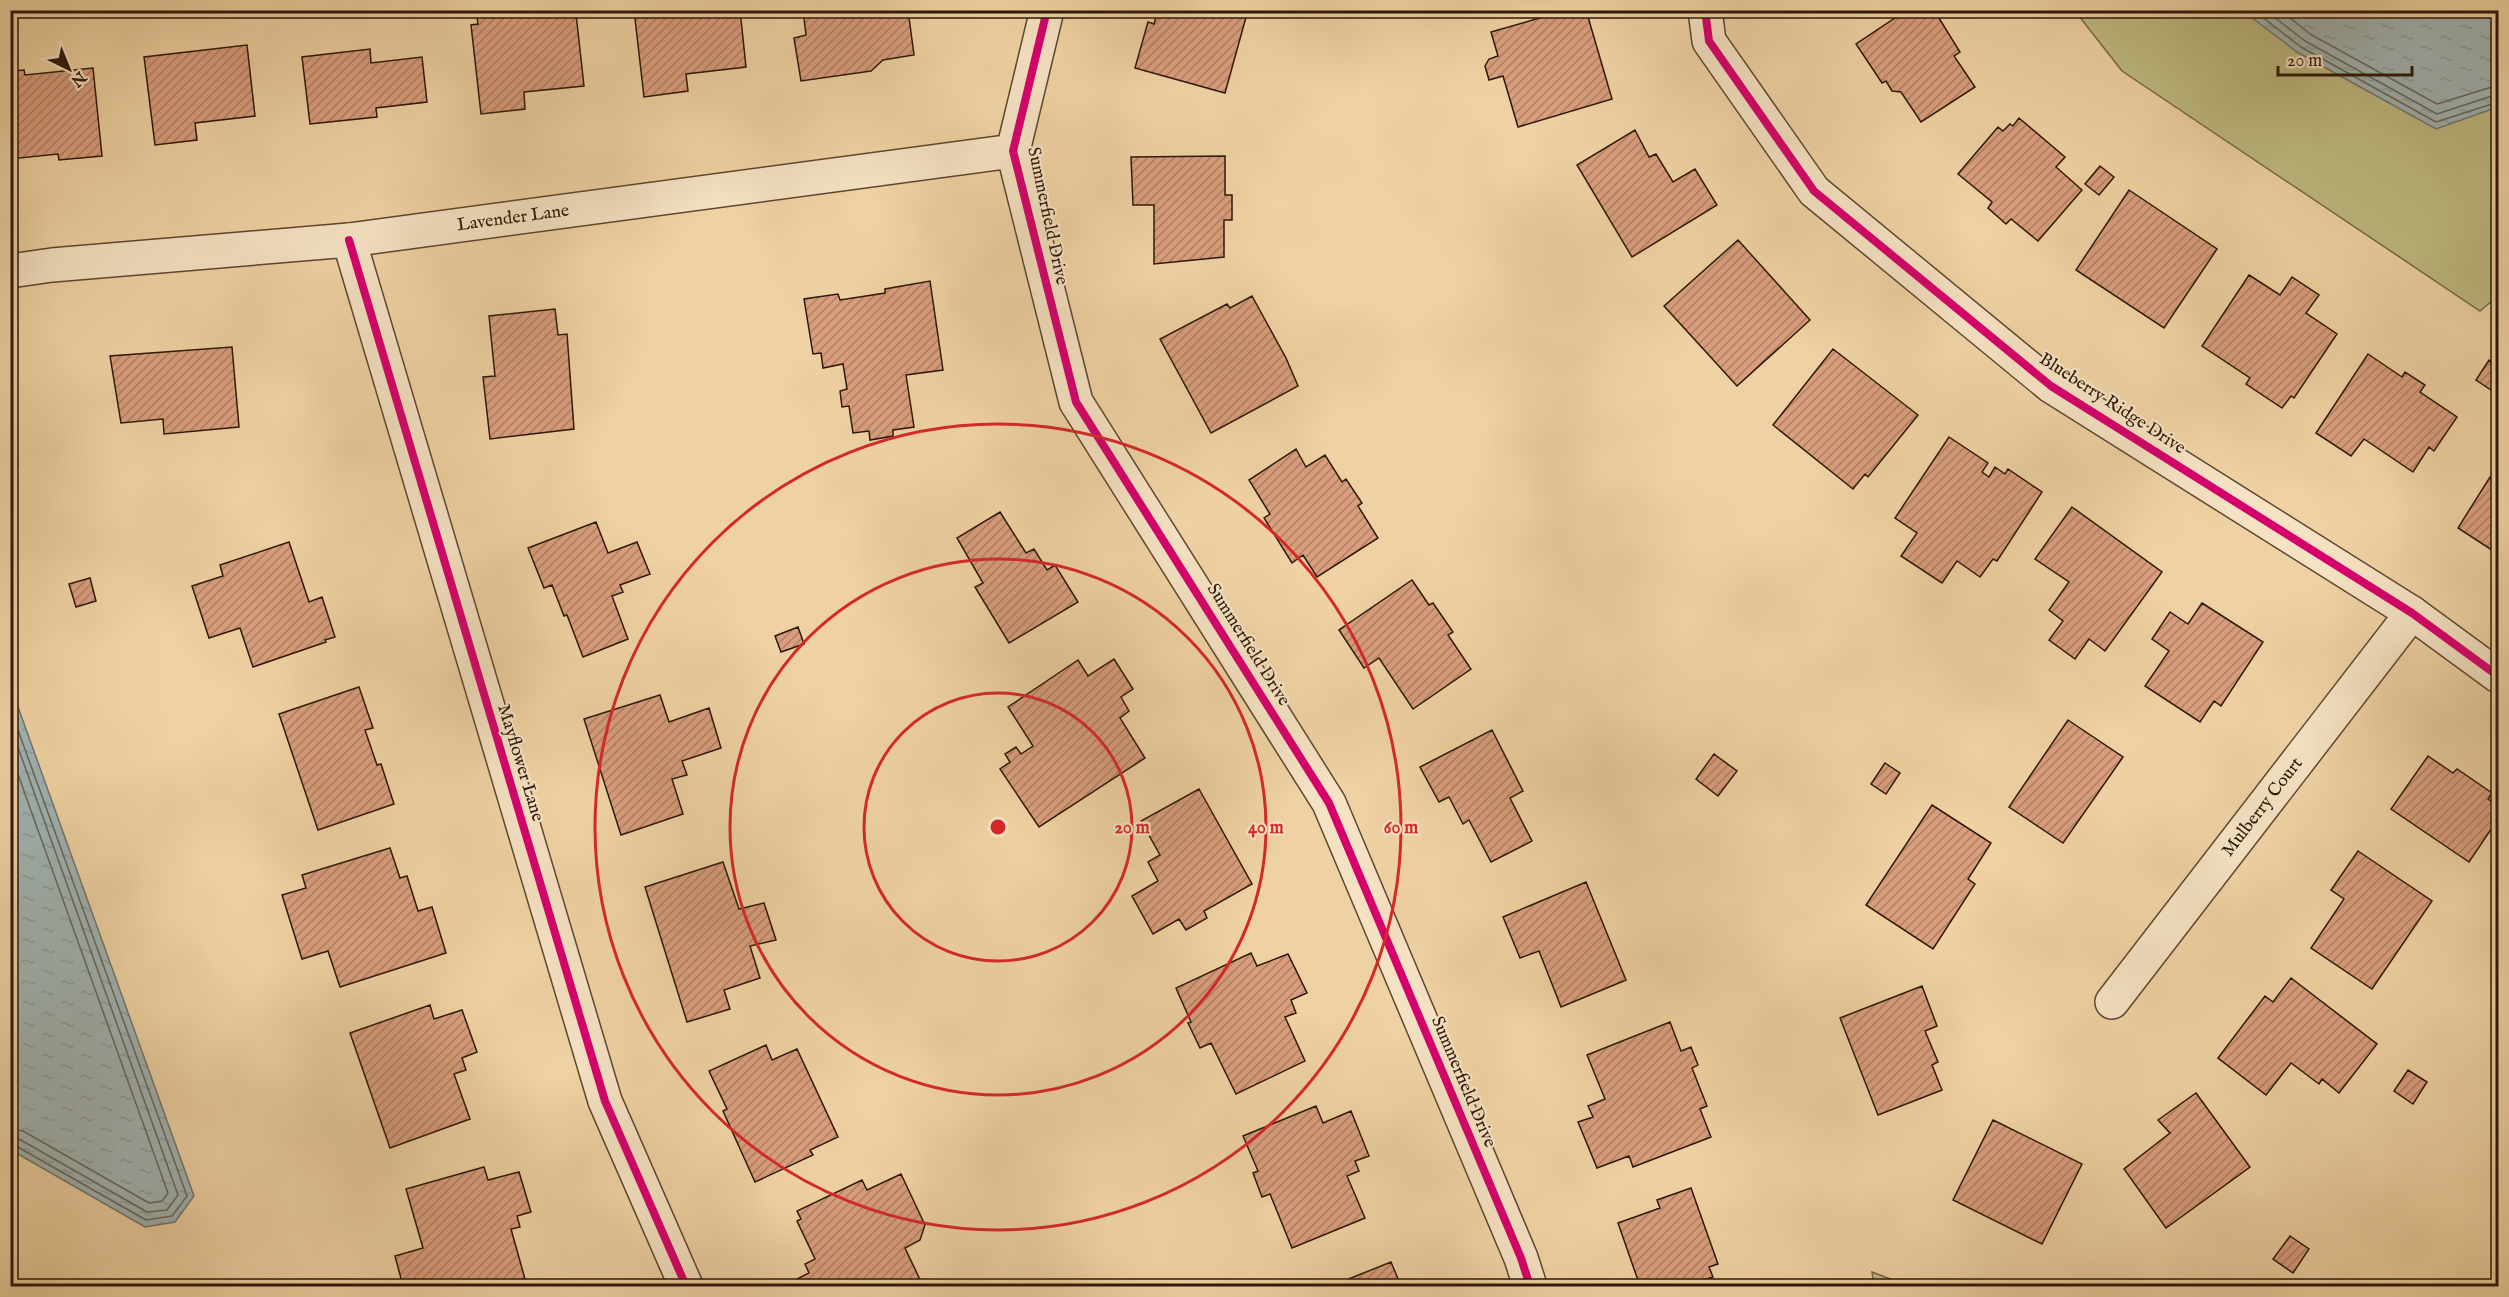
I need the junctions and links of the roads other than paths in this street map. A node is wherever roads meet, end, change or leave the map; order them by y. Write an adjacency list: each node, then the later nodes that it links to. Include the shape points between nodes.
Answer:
1 (1047, 10): 3 (street, Summerfield Drive)
2 (1705, 10): 6 (street, Blueberry Ridge Drive, via 1709,41 1814,191 2051,386)
3 (1013, 151): 4 (street, Lavender Lane); 10 (street, Summerfield Drive, via 1076,402 1329,803 1517,1247)
4 (349, 240): 5 (street, Lavender Lane); 9 (street, Mayflower Lane, via 605,1101)
5 (10, 271)
6 (2412, 613): 7 (street, Blueberry Ridge Drive); 8 (street, Mulberry Court)
7 (2499, 676)
8 (2112, 1002)
9 (686, 1287)
10 (1530, 1287)

